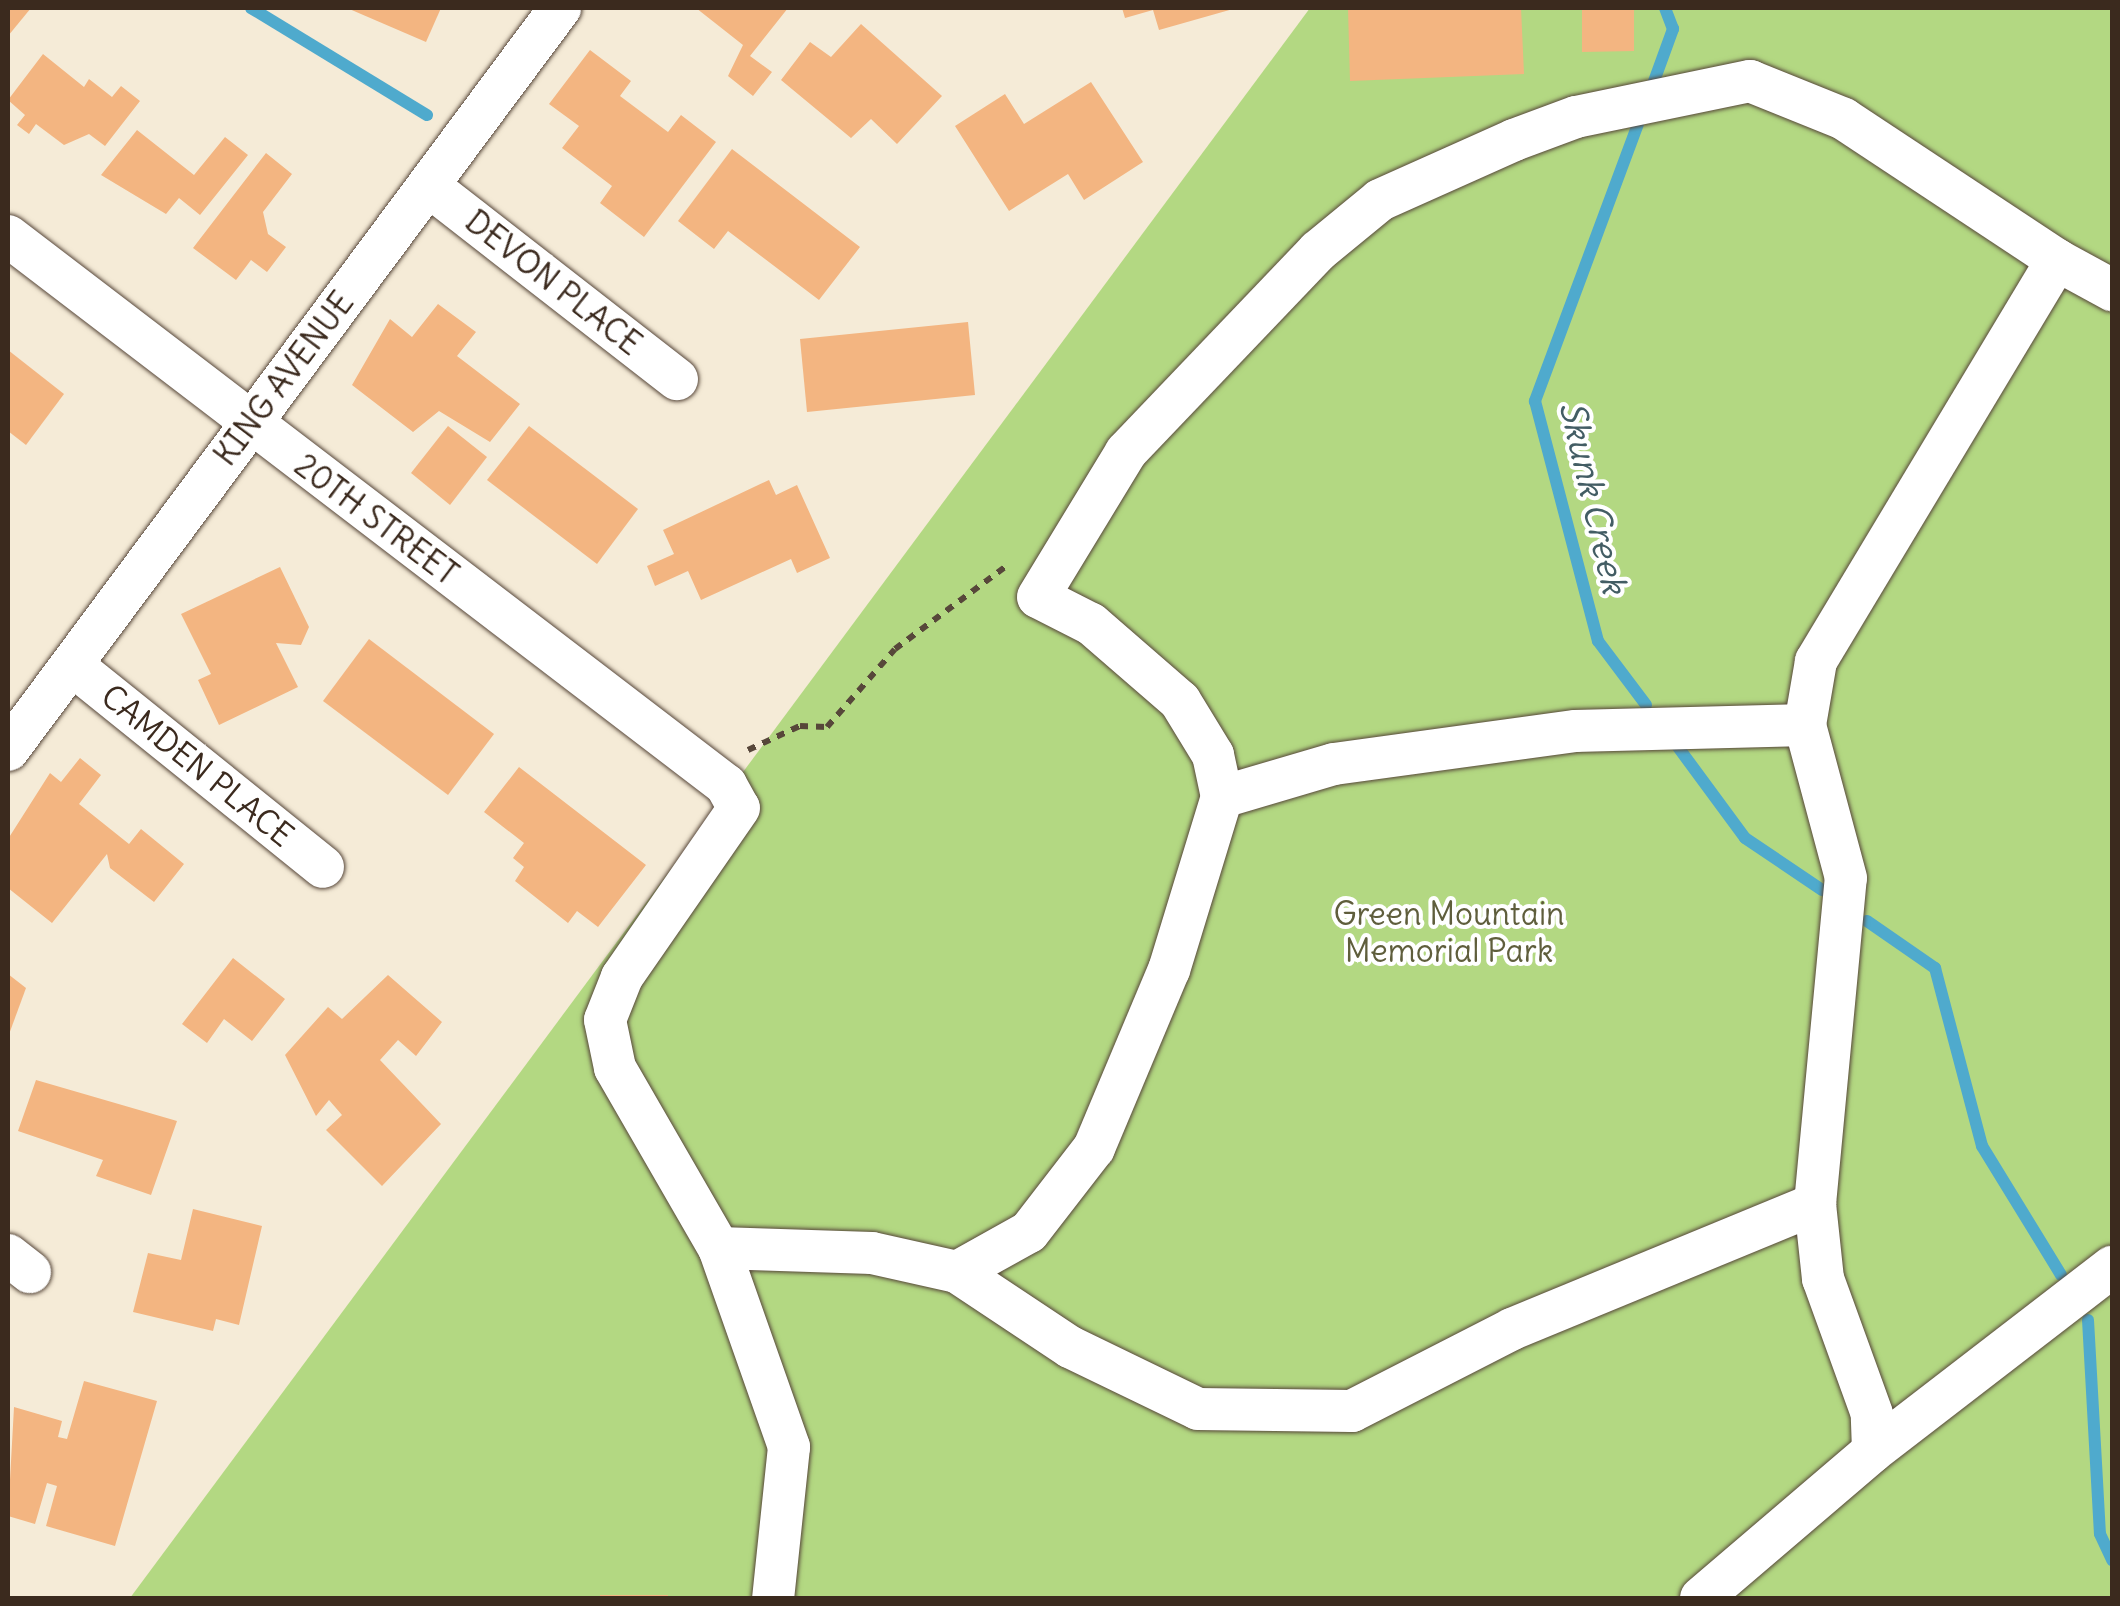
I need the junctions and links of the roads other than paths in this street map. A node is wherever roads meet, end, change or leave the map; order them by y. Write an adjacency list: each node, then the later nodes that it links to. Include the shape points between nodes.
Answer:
1 (560, 8): 2 (street, KING AVENUE)
2 (430, 187): 6 (street, DEVON PLACE); 7 (street, KING AVENUE)
3 (8, 236): 7 (street, 20TH STREET)
4 (2057, 260): 5 (street); 9 (street, via 1816,661); 11 (street, via 1844,119 1750,81 1576,117 1380,200 1187,378 1053,558 1038,597 1091,624 1180,701 1213,755)
5 (2112, 290)
6 (676, 379)
7 (250, 424): 8 (street, KING AVENUE); 14 (street, 20TH STREET, via 730,795 622,977 605,1020 615,1068)
8 (72, 665): 10 (street, KING AVENUE); 12 (street, CAMDEN PLACE)
9 (1805, 724): 11 (street, via 1576,731 1334,764); 13 (street, via 1846,878)
10 (8, 750)
11 (1222, 798): 16 (street, via 1169,970 1094,1148 1028,1232)
12 (322, 867)
13 (1815, 1204): 16 (street, via 1512,1329 1352,1411 1198,1410 1070,1346); 17 (street, via 1823,1280 1872,1414)
14 (720, 1248): 16 (street, via 872,1253); 18 (street, via 789,1447)
15 (2112, 1267): 17 (street)
16 (957, 1272)
17 (1873, 1451): 19 (street)
18 (773, 1598)
19 (1701, 1598)

